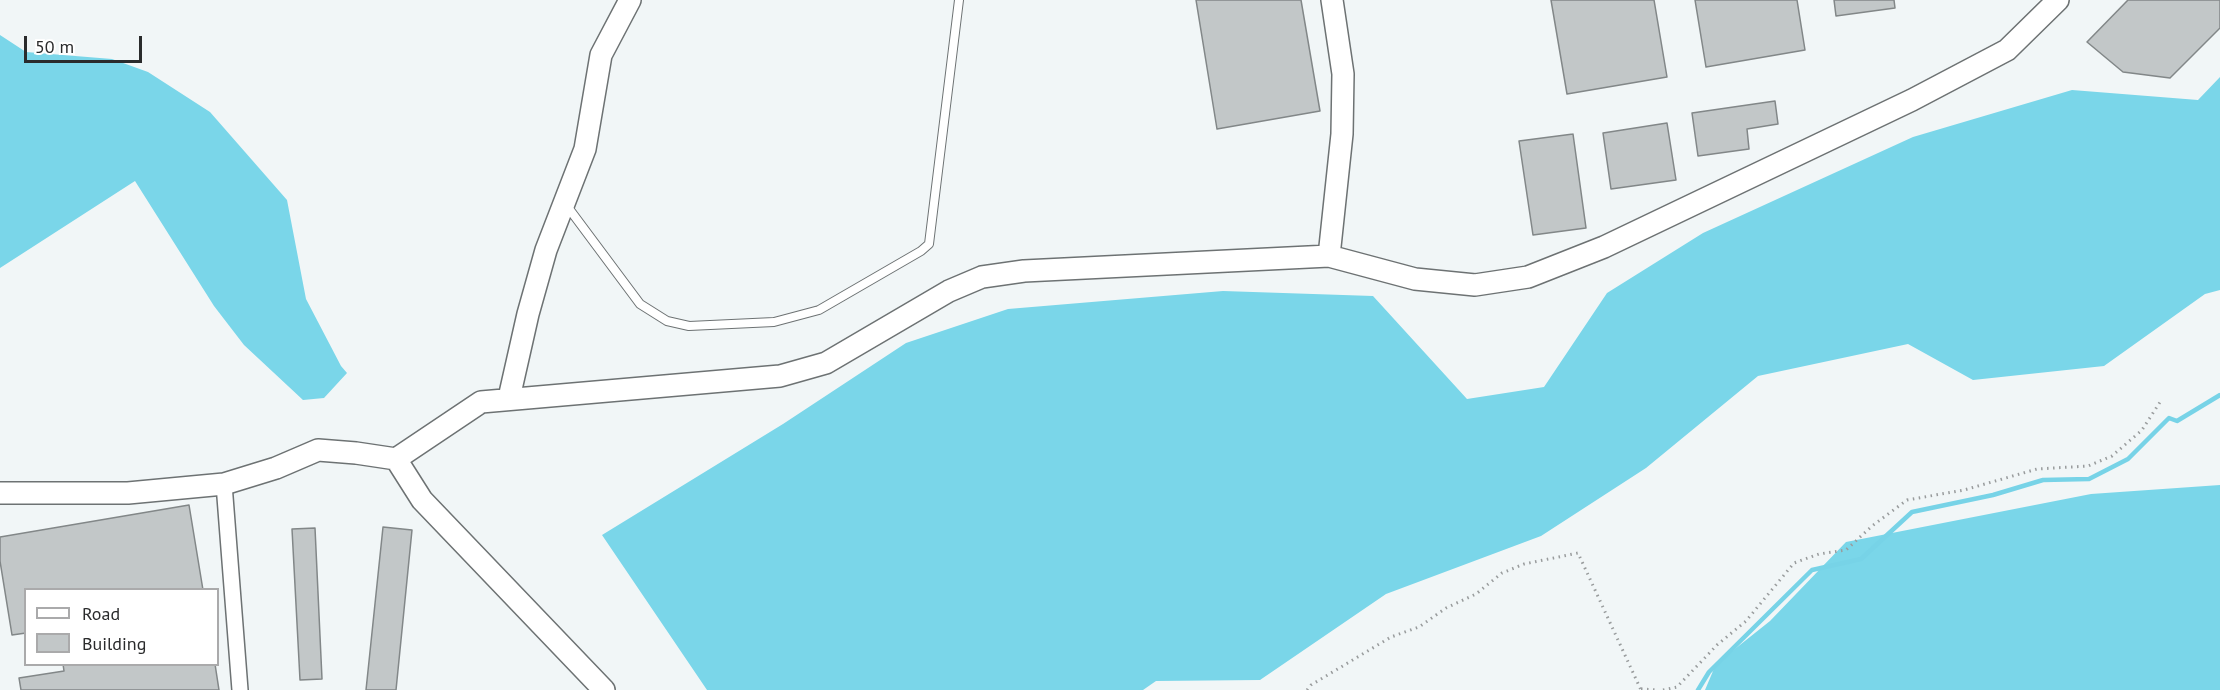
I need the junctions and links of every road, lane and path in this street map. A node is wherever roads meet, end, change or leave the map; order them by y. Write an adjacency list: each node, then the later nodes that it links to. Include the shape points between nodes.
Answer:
1 (630, 0): 5 (street, via 601,55 585,149)
2 (959, 0): 5 (lane, via 929,244 819,310 774,322 689,326 667,321 640,304)
3 (1332, 0): 6 (street, via 1343,74 1342,134)
4 (2058, 0): 6 (street, via 2007,50 1912,100 1604,248 1528,277 1475,285 1415,279)
5 (564, 203): 7 (street, via 543,260)
6 (1329, 256): 7 (street, via 982,277 949,291 826,363 780,376)
7 (509, 398): 9 (street, via 481,402)
8 (2162, 399): 16 (path, via 2142,430 2112,456 2088,466 2037,469 1964,490 1907,500 1846,550 1794,563 1746,621 1677,687)
9 (396, 459): 10 (street, via 318,450); 14 (street, via 422,500)
10 (224, 484): 11 (street, via 129,493); 13 (street)
11 (0, 494)
12 (1641, 689): 15 (path, via 1578,553 1524,564 1502,573 1476,594 1419,627 1391,637); 16 (path)
13 (240, 690)
14 (604, 690)
15 (1307, 690)
16 (1661, 690)

